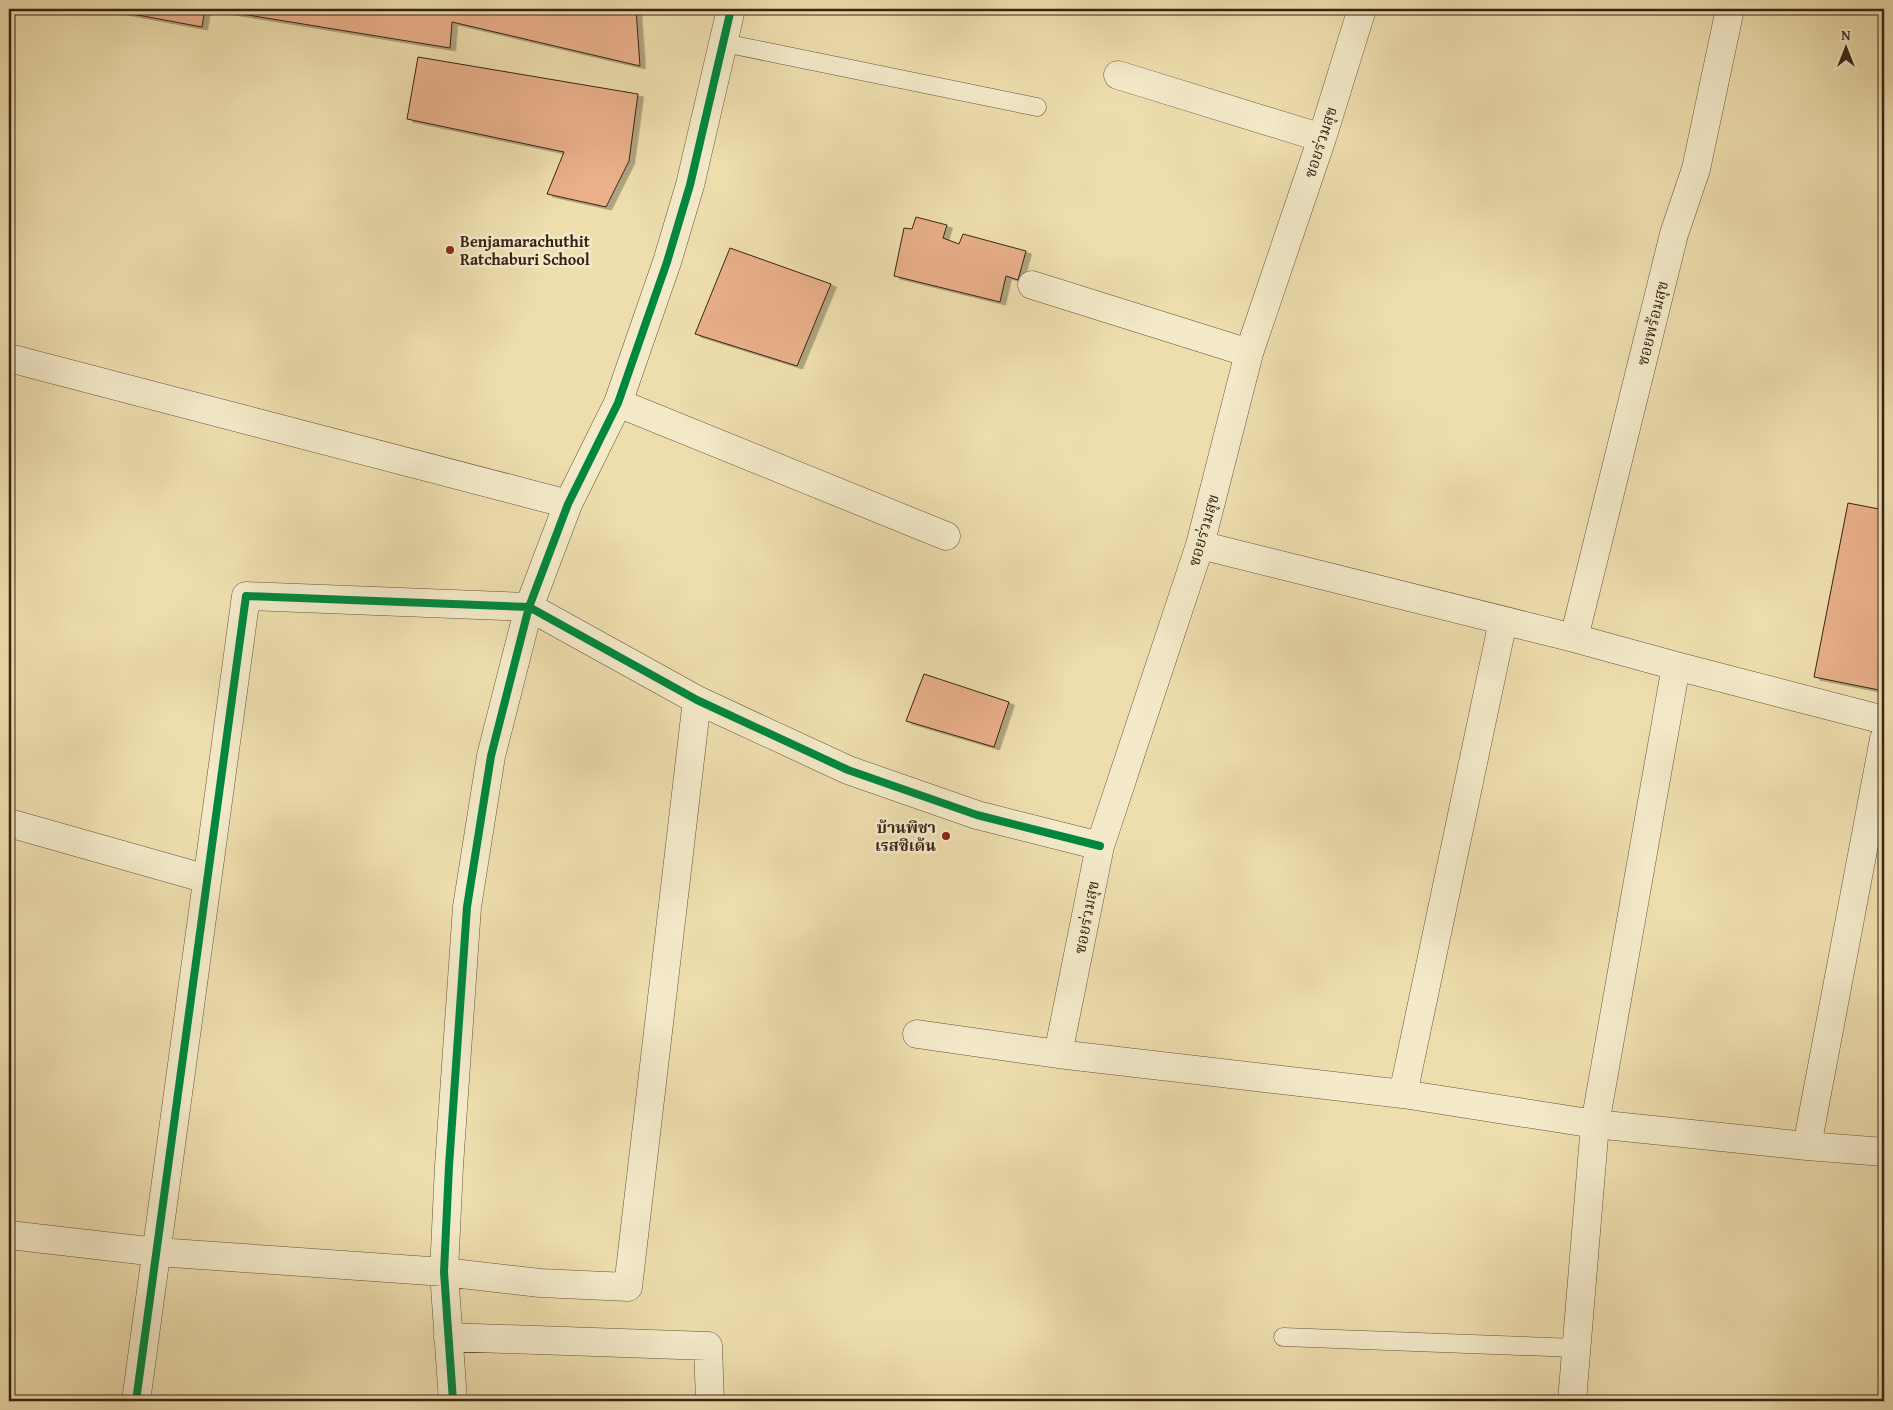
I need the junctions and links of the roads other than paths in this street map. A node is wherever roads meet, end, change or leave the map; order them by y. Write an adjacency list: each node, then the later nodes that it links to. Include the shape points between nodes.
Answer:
1 (731, 9): 4 (street)
2 (1362, 9): 7 (street, ซอยร่วมสุข)
3 (1730, 9): 17 (street, ซอยพร้อมสุข, via 1696,169 1674,234)
4 (724, 43): 6 (lane); 11 (street, via 690,185)
5 (1118, 75): 7 (street)
6 (1037, 107)
7 (1322, 138): 9 (street, ซอยร่วมสุข)
8 (1032, 285): 9 (street)
9 (1249, 353): 14 (street, ซอยร่วมสุข)
10 (9, 358): 12 (street)
11 (618, 403): 12 (street); 13 (street)
12 (568, 504): 15 (street)
13 (946, 536)
14 (1200, 545): 16 (street); 23 (street, ซอยร่วมสุข)
15 (529, 607): 19 (street); 24 (street, via 246,596); 33 (street, via 491,756 467,907)
16 (1503, 621): 17 (street); 27 (street)
17 (1574, 638): 18 (street)
18 (1676, 666): 20 (street); 28 (street)
19 (697, 700): 23 (street, via 848,770 977,815); 33 (street, via 628,1287)
20 (1884, 720)
21 (1884, 739): 29 (street)
22 (9, 823): 24 (street)
23 (1100, 846): 26 (street, ซอยร่วมสุข)
24 (208, 878): 32 (street)
25 (917, 1034): 26 (street)
26 (1058, 1054): 27 (street)
27 (1403, 1094): 28 (street)
28 (1594, 1124): 29 (street); 36 (street)
29 (1807, 1146): 30 (street)
30 (1884, 1152)
31 (9, 1235): 32 (street)
32 (157, 1252): 33 (street); 37 (street)
33 (444, 1272): 34 (street)
34 (448, 1337): 38 (street); 39 (street, via 708,1346)
35 (1283, 1337): 36 (lane)
36 (1576, 1348): 40 (street)
37 (136, 1401)
38 (453, 1401)
39 (710, 1401)
40 (1572, 1401)

